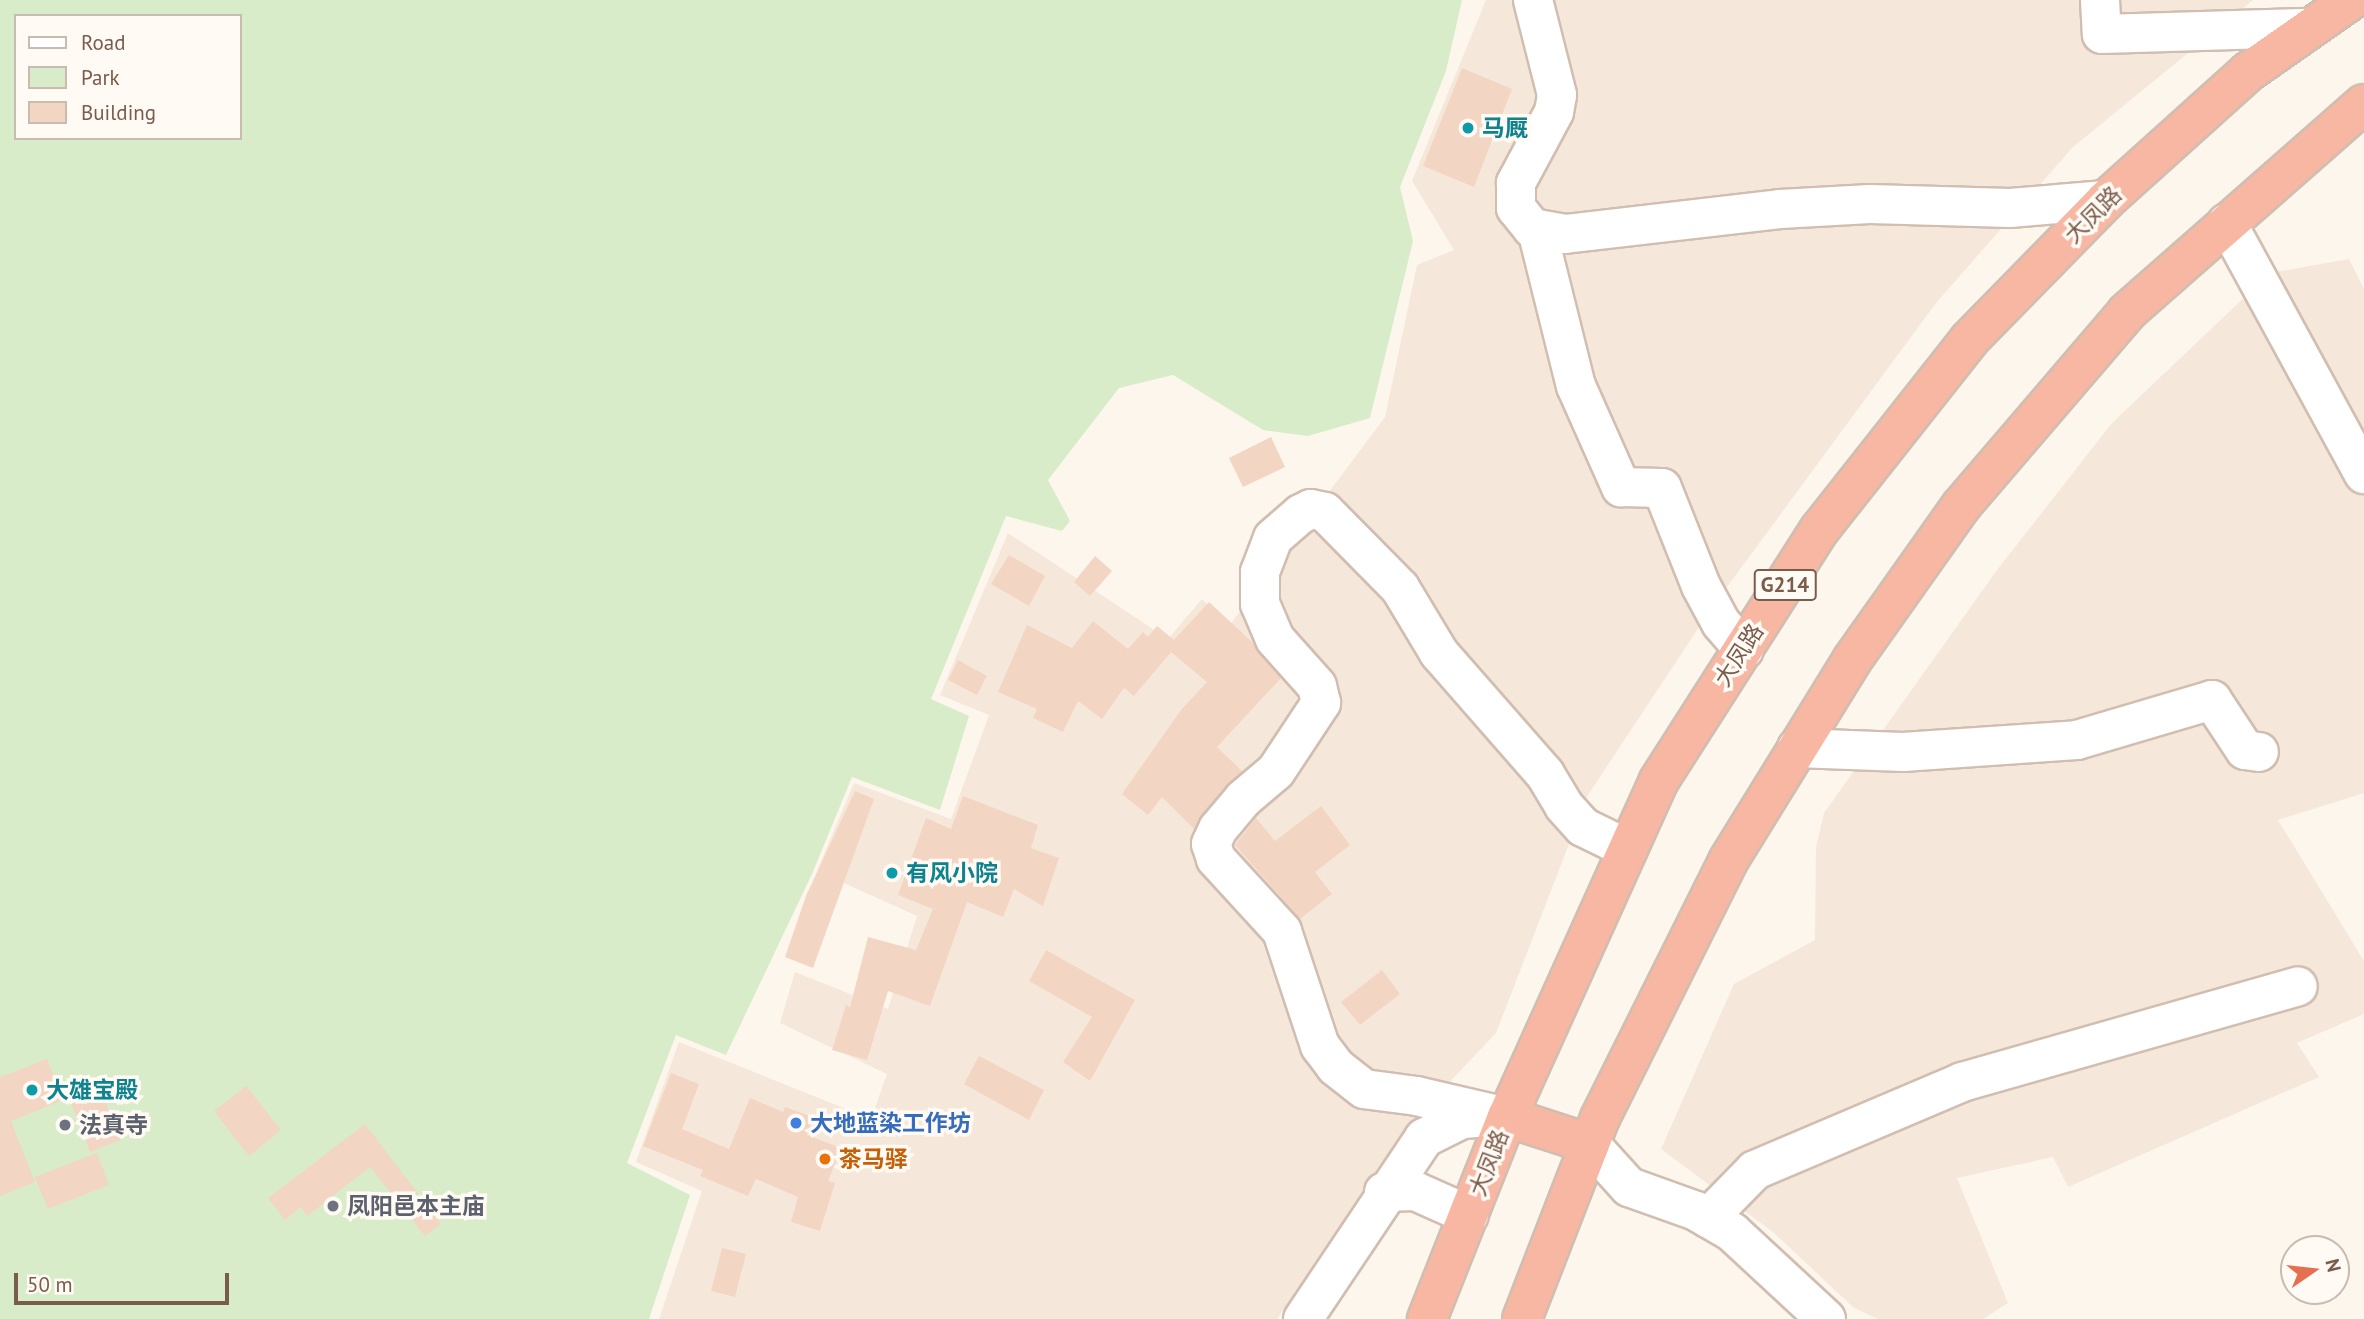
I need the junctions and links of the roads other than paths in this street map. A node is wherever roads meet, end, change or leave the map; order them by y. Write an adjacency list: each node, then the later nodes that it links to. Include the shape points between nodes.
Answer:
1 (1533, 0): 8 (street, via 1557,95 1554,112 1516,183 1516,208 1525,224)
2 (2100, 0): 4 (street, via 2102,34)
3 (2351, 0): 4 (highway, 大凤路 / G214)
4 (2310, 28): 6 (highway, 大凤路 / G214, via 2248,72)
5 (2364, 104): 7 (highway)
6 (2106, 200): 8 (street, via 2010,208 1870,204 1793,208 1565,233); 10 (highway, 大凤路 / G214, via 1969,340 1820,529)
7 (2227, 223): 9 (street); 11 (highway, via 2127,312 1961,506 1852,660)
8 (1537, 230): 10 (street, via 1576,386 1621,487 1662,488 1702,586 1721,623)
9 (2364, 474)
10 (1744, 649): 13 (highway, 大凤路 / G214, via 1658,782)
11 (1797, 748): 12 (street, via 1903,752 2077,740 2212,700 2245,750); 16 (highway, via 1728,862)
12 (2259, 752)
13 (1628, 849): 15 (highway, 大凤路 / G214); 15 (street, via 1583,827 1564,806 1545,774 1439,653 1400,588 1325,512 1311,509 1301,514 1273,538 1260,572 1260,604 1275,639 1317,686 1321,703 1276,771 1243,799 1218,829 1211,844 1216,859 1282,931 1320,1046 1336,1067 1364,1089)
14 (2298, 985): 19 (street, via 1962,1082 1755,1170)
15 (1507, 1116): 16 (highway); 17 (street, via 1462,1119 1424,1138); 18 (highway, 大凤路 / G214)
16 (1590, 1144): 19 (street, via 1629,1187); 22 (highway)
17 (1384, 1192): 18 (street, via 1415,1191); 20 (street)
18 (1469, 1215): 21 (highway, 大凤路 / G214)
19 (1708, 1218): 23 (street, via 1732,1232)
20 (1303, 1319)
21 (1427, 1319)
22 (1522, 1319)
23 (1826, 1319)

